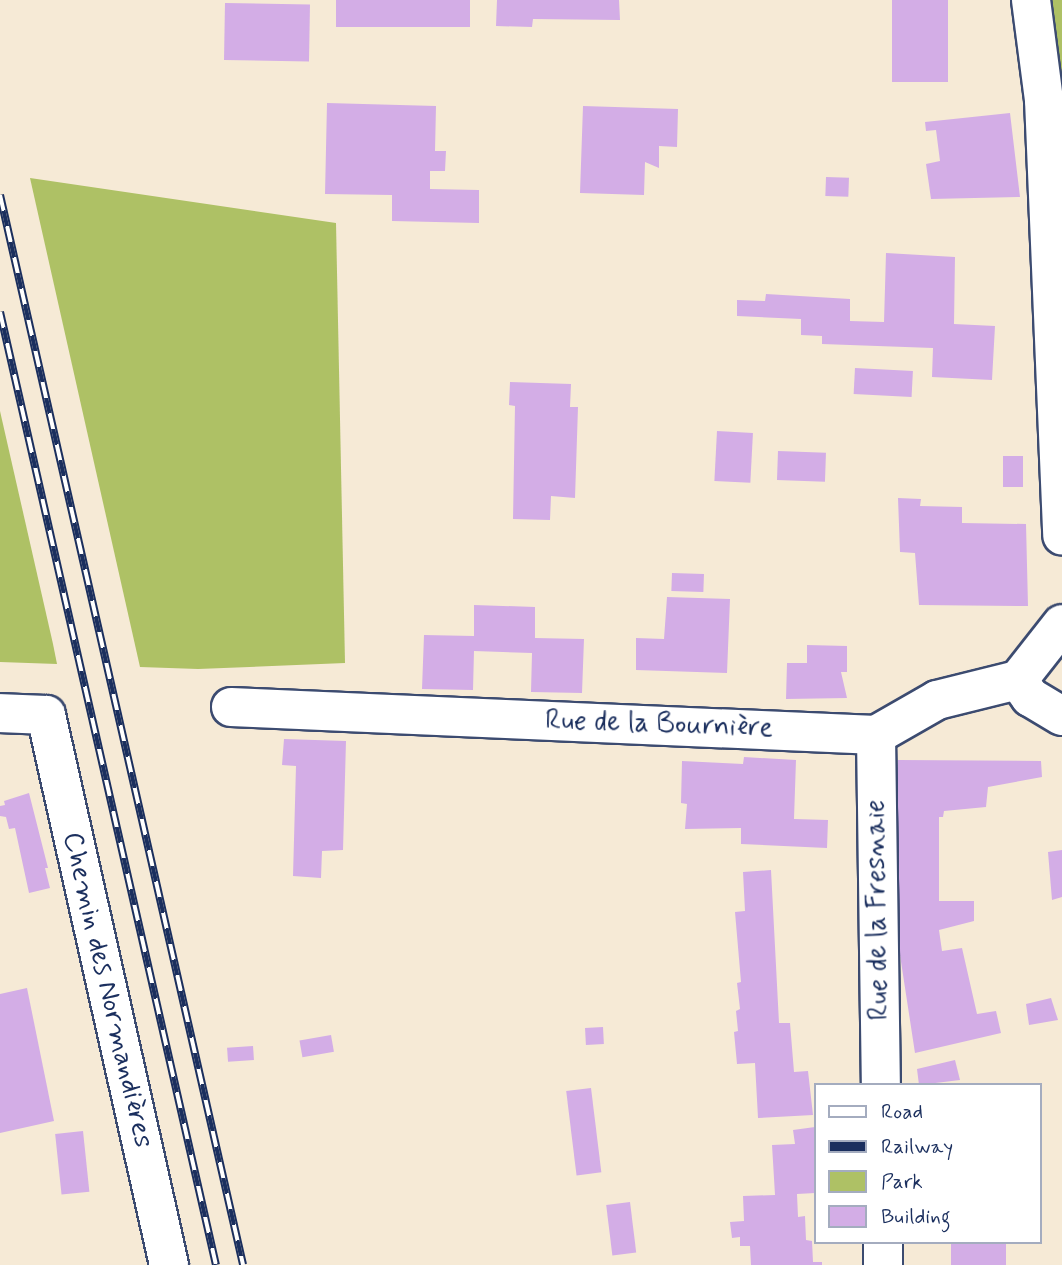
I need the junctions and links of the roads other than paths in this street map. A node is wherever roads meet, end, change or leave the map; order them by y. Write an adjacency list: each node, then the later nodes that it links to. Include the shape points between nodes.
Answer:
1 (1031, 0): 2 (street, via 1044,100)
2 (1062, 536)
3 (1062, 624): 4 (street)
4 (1018, 680): 7 (street, via 1030,697); 8 (street, via 937,700)
5 (231, 707): 8 (street, Rue de la Bournière)
6 (0, 713): 11 (street, Chemin des Normandières, via 46,715)
7 (1062, 716)
8 (876, 735): 9 (street, Rue de la Fresnaie)
9 (881, 1083)
10 (883, 1244): 12 (street)
11 (169, 1265)
12 (883, 1265)

